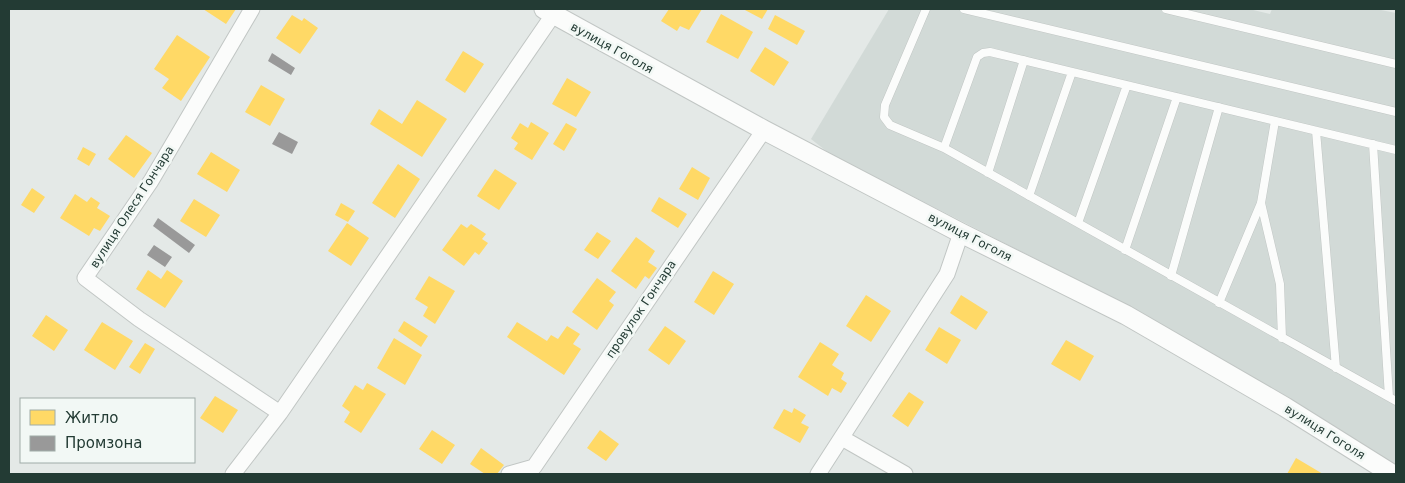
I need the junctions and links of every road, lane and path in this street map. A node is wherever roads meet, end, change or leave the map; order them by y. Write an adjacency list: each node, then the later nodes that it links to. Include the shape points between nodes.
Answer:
1 (252, 9): 30 (street, вулиця Олеся Гончара, via 151,180 86,278 140,319)
2 (926, 9): 17 (lane, via 885,105 884,117 890,125)
3 (964, 9): 12 (lane)
4 (1166, 9): 7 (lane)
5 (548, 12): 14 (street, вулиця Гоголя); 30 (street)
6 (1024, 60): 8 (lane); 17 (lane, via 990,52 977,57); 19 (lane)
7 (1396, 64)
8 (1072, 72): 9 (lane); 20 (lane)
9 (1127, 85): 10 (lane); 22 (lane)
10 (1177, 97): 11 (lane); 24 (lane)
11 (1219, 107): 13 (lane); 25 (lane)
12 (1396, 112)
13 (1275, 121): 15 (lane); 21 (lane)
14 (764, 130): 23 (street, вулиця Гоголя); 33 (street, провулок Гончара, via 534,466)
15 (1316, 131): 16 (lane); 28 (lane)
16 (1373, 144): 18 (lane); 29 (lane)
17 (944, 148): 19 (lane)
18 (1396, 150)
19 (988, 173): 20 (lane)
20 (1029, 196): 22 (lane)
21 (1261, 203): 26 (lane); 27 (lane, via 1280,284)
22 (1078, 223): 24 (lane)
23 (961, 233): 31 (street, via 946,274); 36 (street, вулиця Гоголя, via 1126,315 1285,407)
24 (1125, 250): 25 (lane)
25 (1171, 276): 26 (lane)
26 (1219, 303): 27 (lane)
27 (1282, 338): 28 (lane)
28 (1336, 368): 29 (lane)
29 (1393, 399)
30 (280, 413): 32 (street)
31 (842, 438): 34 (street); 35 (street)
32 (233, 474)
33 (509, 474)
34 (818, 474)
35 (905, 474)
36 (1392, 474)

